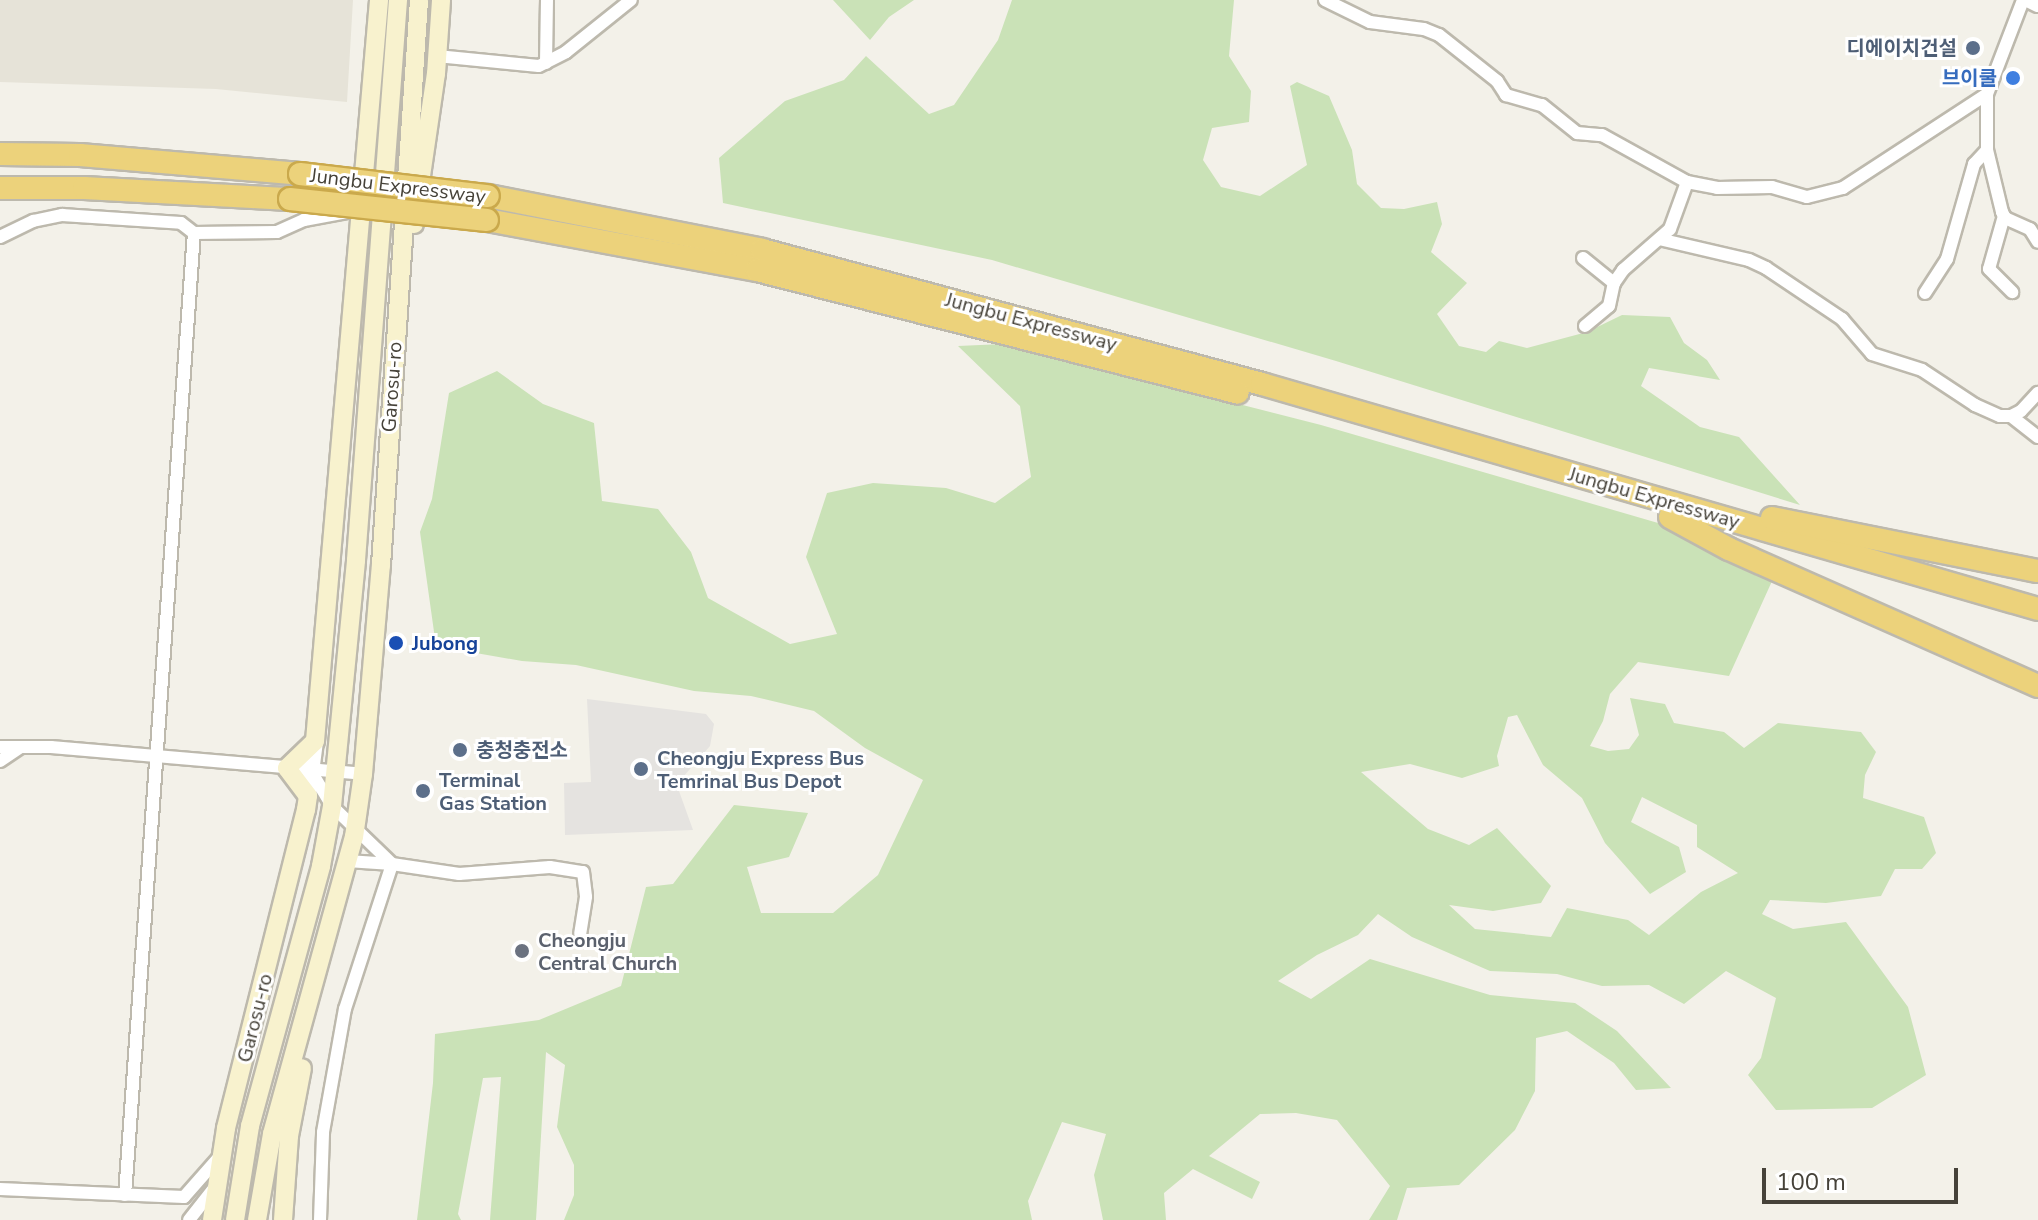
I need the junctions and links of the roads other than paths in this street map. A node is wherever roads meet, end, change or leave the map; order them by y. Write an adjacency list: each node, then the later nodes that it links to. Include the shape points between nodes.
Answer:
1 (379, 0): 18 (main road, Garosu-ro)
2 (398, 0): 45 (main road, Garosu-ro)
3 (419, 0): 28 (main road, Garosu-ro)
4 (441, 0): 11 (main road)
5 (547, 0): 12 (street)
6 (631, 0): 12 (street)
7 (1325, 0): 16 (street, via 1370,22 1439,35 1497,81 1506,95 1542,105 1577,133 1602,135)
8 (2023, 0): 13 (street)
9 (2030, 0): 10 (street)
10 (2038, 4)
11 (437, 56): 12 (street); 28 (main road)
12 (546, 63)
13 (1987, 94): 14 (street); 16 (street, via 1843,188 1827,193 1807,197 1772,187 1717,188)
14 (1987, 150): 19 (street); 27 (street, via 1974,164 1947,259)
15 (0, 154): 33 (highway, Jungbu Expressway, bridge, via 80,155 488,196 762,250 1262,384)
16 (1687, 182): 22 (street, via 1677,215)
17 (0, 188): 33 (highway, Jungbu Expressway, bridge, via 290,199 487,220 757,270)
18 (363, 210): 20 (street, via 304,220 277,232); 38 (main road, Garosu-ro)
19 (2004, 216): 23 (street, via 2030,229); 26 (street, via 1989,269)
20 (194, 233): 21 (street, via 181,223 62,215 33,221); 41 (street)
21 (0, 237)
22 (1659, 239): 25 (street); 31 (street, via 1757,264 1842,319 1872,354 1922,370 1975,405)
23 (2038, 242)
24 (1583, 258): 25 (street)
25 (1614, 283): 29 (street, via 1609,306)
26 (2012, 292)
27 (1925, 293)
28 (396, 322): 46 (main road, Garosu-ro)
29 (1585, 326)
30 (2038, 393): 31 (street)
31 (2011, 416): 32 (street)
32 (2038, 437)
33 (1672, 510): 34 (highway, via 1772,518); 35 (highway, Jungbu Expressway); 36 (highway, Jungbu Expressway); 37 (highway, via 1729,549)
34 (2038, 571)
35 (2038, 609)
36 (2038, 623)
37 (2038, 686)
38 (315, 741): 43 (main road); 44 (street, Garosu-ro)
39 (0, 747): 40 (street)
40 (21, 747): 41 (street); 42 (street)
41 (154, 756): 43 (street); 57 (street)
42 (0, 761)
43 (287, 768): 44 (street); 47 (main road)
44 (311, 771): 45 (street); 47 (street, Garosu-ro); 48 (street)
45 (336, 772): 46 (street); 48 (main road, Garosu-ro)
46 (363, 774): 49 (main road, Garosu-ro)
47 (308, 796): 54 (main road, Garosu-ro)
48 (332, 806): 49 (street); 60 (main road, Garosu-ro, via 321,866 250,1126)
49 (355, 830): 50 (main road, Garosu-ro); 51 (street)
50 (347, 861): 51 (street); 53 (main road, Garosu-ro)
51 (392, 864): 52 (street, via 459,874 550,867 583,872 586,897); 63 (street, via 345,1009 323,1132)
52 (580, 934)
53 (321, 958): 61 (main road, Garosu-ro, via 272,1134); 62 (main road, Garosu-ro, via 289,1136)
54 (221, 1155): 55 (main road, Garosu-ro); 57 (street, via 184,1197)
55 (215, 1187): 58 (street); 59 (main road, Garosu-ro)
56 (0, 1189): 57 (street)
57 (125, 1195)
58 (189, 1220)
59 (212, 1220)
60 (235, 1220)
61 (257, 1220)
62 (283, 1220)
63 (320, 1220)

